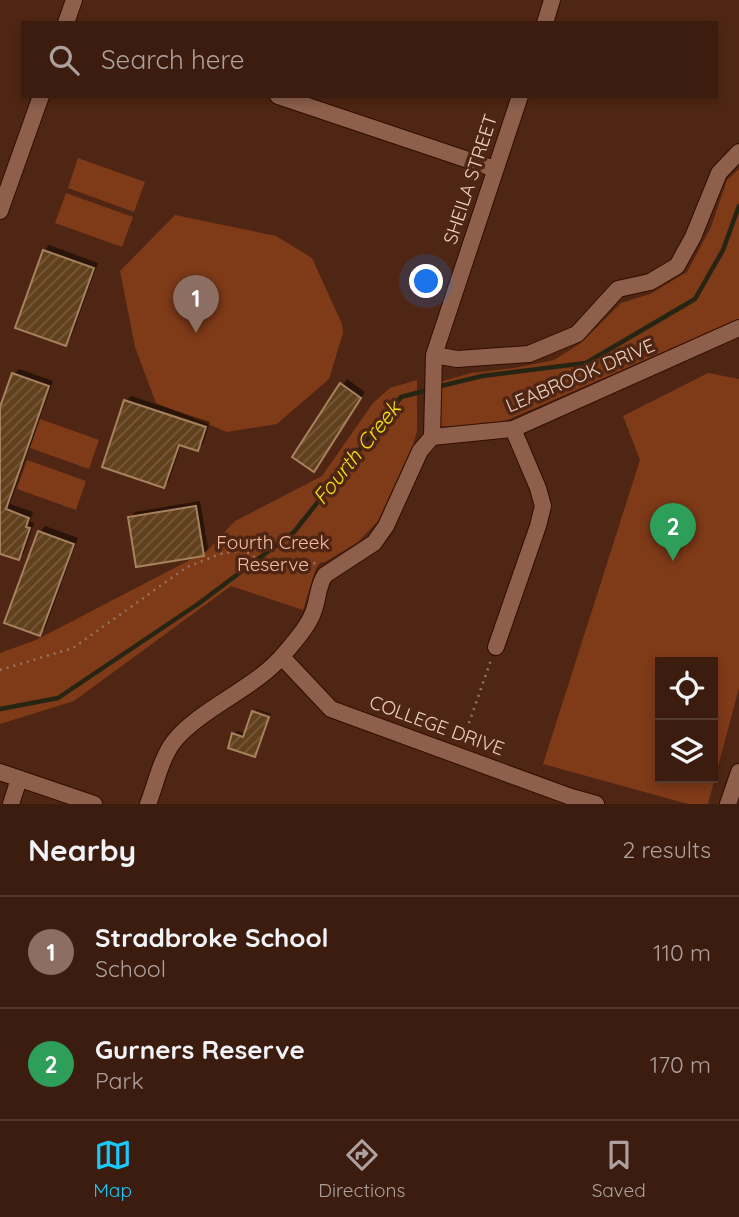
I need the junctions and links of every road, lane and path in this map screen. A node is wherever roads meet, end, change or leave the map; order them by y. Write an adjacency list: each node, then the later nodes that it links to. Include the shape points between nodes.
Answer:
1 (74, 0): 3 (street)
2 (552, 0): 4 (street)
3 (67, 21)
4 (546, 21)
5 (40, 98): 10 (street)
6 (284, 98): 9 (street)
7 (519, 98): 9 (street, SHEILA STREET)
8 (739, 152): 12 (street, LEABROOK DRIVE, via 719,173 677,266 650,282 618,289 577,334 529,354 457,359)
9 (495, 169): 12 (street, SHEILA STREET)
10 (0, 211)
11 (739, 328): 13 (street, LEABROOK DRIVE)
12 (434, 355): 14 (street)
13 (513, 429): 14 (street, LEABROOK DRIVE); 16 (street, via 543,506)
14 (432, 437): 15 (street, via 420,451 374,542)
15 (324, 575): 17 (street, via 314,614); 18 (path, via 314,563 266,565 244,550 220,554 187,567 73,648)
16 (496, 647): 19 (path)
17 (282, 657): 19 (street, COLLEGE DRIVE, via 331,709); 26 (street, via 175,740)
18 (0, 670)
19 (458, 755): 23 (street, COLLEGE DRIVE)
20 (0, 772): 22 (street)
21 (739, 772): 28 (street)
22 (19, 779): 24 (street); 25 (street)
23 (570, 801): 27 (street, COLLEGE DRIVE)
24 (11, 804)
25 (94, 804)
26 (148, 804)
27 (596, 804)
28 (728, 804)

